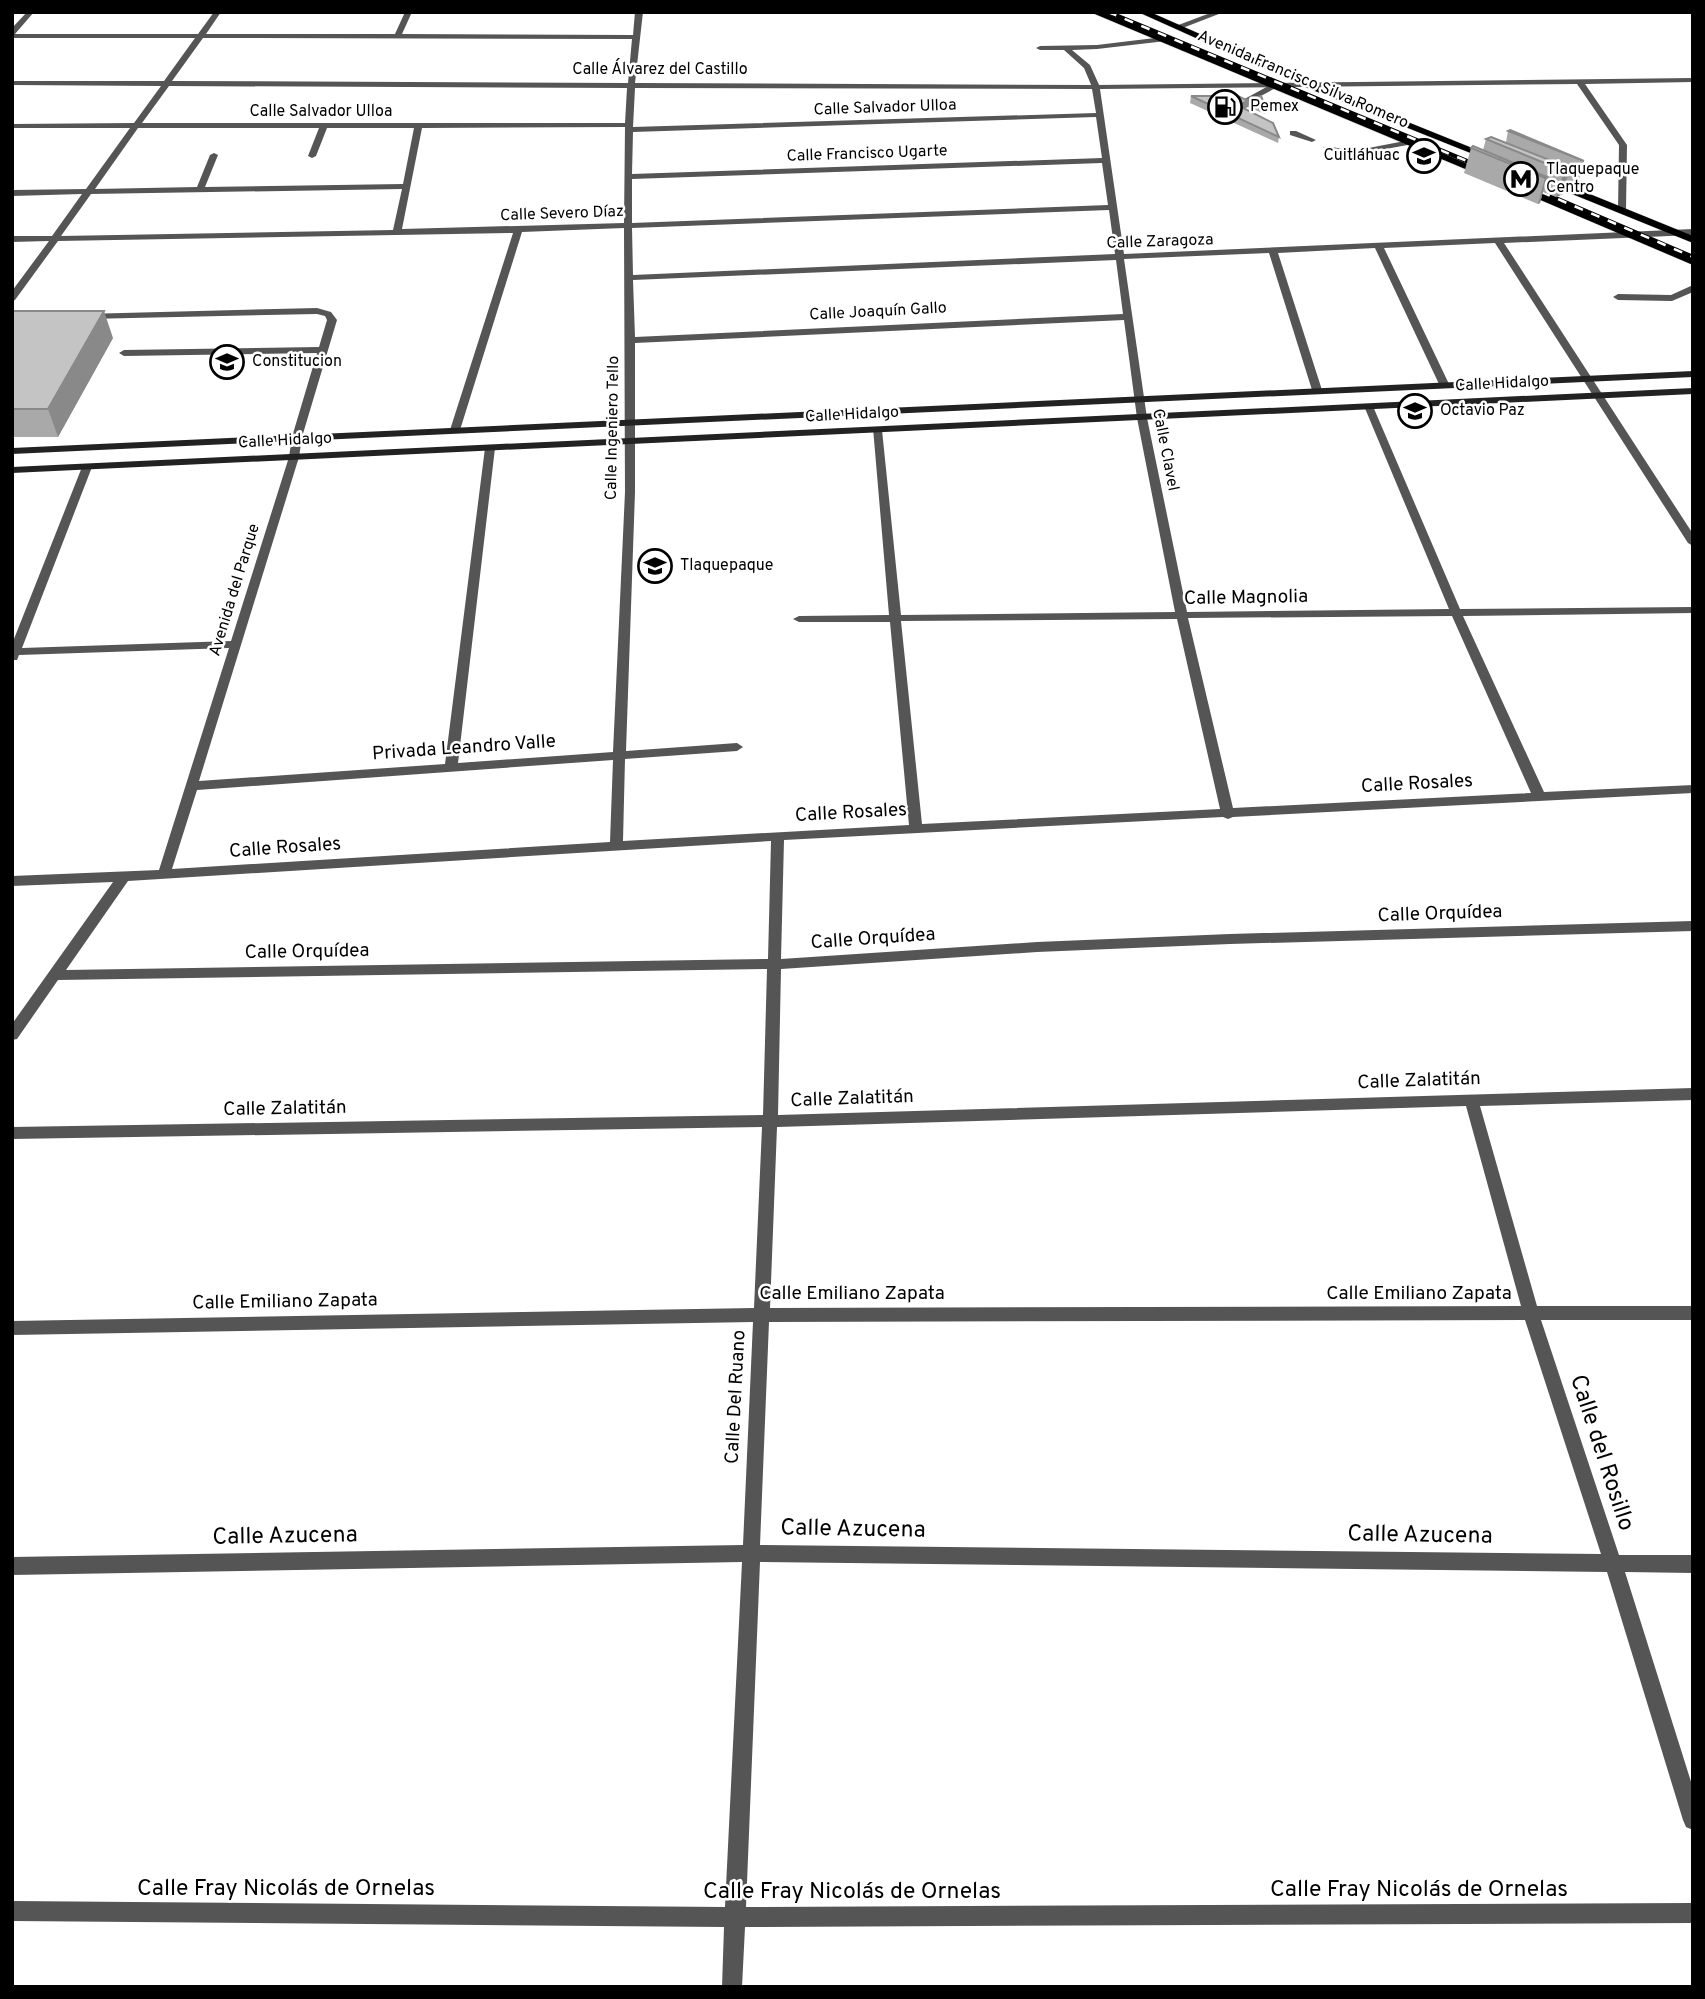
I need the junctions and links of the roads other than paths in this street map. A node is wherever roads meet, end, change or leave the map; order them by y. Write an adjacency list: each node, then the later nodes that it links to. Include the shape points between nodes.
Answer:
1 (31, 12): 9 (street)
2 (218, 12): 10 (street)
3 (409, 12): 11 (street)
4 (639, 12): 12 (street, Calle Ingeniero Tello)
5 (1094, 12): 13 (main road, Avenida Francisco Silva Romero)
6 (1142, 12): 8 (main road, Avenida Francisco Silva Romero)
7 (1221, 12): 8 (street)
8 (1177, 27): 22 (main road, Avenida Francisco Silva Romero)
9 (12, 35): 10 (street)
10 (200, 37): 11 (street); 19 (street)
11 (397, 37): 12 (street)
12 (635, 37): 20 (street, Calle Ingeniero Tello)
13 (1163, 39): 15 (street); 21 (main road, Avenida Francisco Silva Romero)
14 (1040, 48): 15 (street)
15 (1066, 48): 23 (street, via 1087,67)
16 (1693, 80): 17 (street, Calle Álvarez del Castillo)
17 (1579, 81): 22 (street, Calle Álvarez del Castillo); 48 (street, via 1623,145)
18 (12, 83): 19 (street, Calle Álvarez del Castillo)
19 (166, 83): 20 (street, Calle Álvarez del Castillo); 28 (street)
20 (631, 84): 23 (street, Calle Álvarez del Castillo); 30 (street, Calle Ingeniero Tello)
21 (1277, 85): 22 (street, Calle Álvarez del Castillo); 23 (street, Calle Álvarez del Castillo); 24 (street); 33 (main road, Avenida Francisco Silva Romero)
22 (1308, 85): 38 (main road, Avenida Francisco Silva Romero)
23 (1096, 87): 25 (street, Calle Clavel)
24 (1243, 102)
25 (1100, 115): 30 (street, Calle Salvador Ulloa); 37 (street, Calle Clavel)
26 (418, 125): 29 (street, Calle Salvador Ulloa); 30 (street, Calle Salvador Ulloa); 43 (street)
27 (12, 126): 28 (street, Calle Salvador Ulloa)
28 (136, 126): 29 (street, Calle Salvador Ulloa); 45 (street)
29 (324, 126): 36 (street)
30 (629, 128): 40 (street, Calle Ingeniero Tello)
31 (1293, 133): 32 (street)
32 (1312, 140)
33 (1410, 142): 34 (street, via 1353,153); 41 (main road, Avenida Francisco Silva Romero)
34 (1327, 148)
35 (214, 155): 44 (street)
36 (312, 156)
37 (1106, 160): 40 (street, Calle Francisco Ugarte); 47 (street, Calle Clavel)
38 (1507, 164)
39 (1533, 174): 48 (main road)
40 (629, 177): 49 (street, Calle Ingeniero Tello)
41 (1498, 178)
42 (1511, 184): 54 (main road)
43 (406, 186): 44 (street); 52 (street)
44 (200, 190): 45 (street)
45 (89, 192): 46 (street); 56 (street)
46 (12, 193)
47 (1112, 207): 49 (street, Calle Severo Díaz); 61 (street, Calle Clavel)
48 (1622, 210): 53 (main road)
49 (628, 226): 50 (street, Calle Severo Díaz); 63 (street, Calle Ingeniero Tello)
50 (517, 230): 52 (street, Calle Severo Díaz); 83 (street)
51 (1693, 232): 53 (street, Calle Zaragoza)
52 (397, 233): 56 (street, Calle Severo Díaz)
53 (1679, 233): 54 (street, Calle Zaragoza); 57 (main road)
54 (1637, 236): 58 (street, Calle Zaragoza); 62 (main road)
55 (12, 239): 56 (street, Calle Severo Díaz)
56 (57, 239): 66 (street)
57 (1693, 240)
58 (1499, 242): 59 (street, Calle Zaragoza); 73 (street)
59 (1379, 247): 60 (street, Calle Zaragoza); 74 (street)
60 (1273, 251): 61 (street, Calle Zaragoza); 75 (street)
61 (1120, 258): 63 (street, Calle Zaragoza); 68 (street, Calle Clavel)
62 (1693, 262)
63 (628, 278): 69 (street, Calle Ingeniero Tello)
64 (1693, 288): 65 (street, via 1672,298)
65 (1618, 297)
66 (12, 298)
67 (82, 317): 70 (street, Avenida del Parque, via 317,311 332,320)
68 (1128, 317): 69 (street, Calle Joaquín Gallo); 78 (street, Calle Clavel)
69 (630, 340): 81 (street, Calle Ingeniero Tello)
70 (324, 350): 71 (street); 84 (street, Avenida del Parque)
71 (124, 353)
72 (1693, 374): 73 (street, Calle Hidalgo)
73 (1586, 378): 74 (street, Calle Hidalgo); 77 (street)
74 (1444, 384): 75 (street, Calle Hidalgo)
75 (1317, 390): 78 (street, Calle Hidalgo)
76 (1693, 391): 77 (street, Calle Hidalgo)
77 (1598, 395): 79 (street, Calle Hidalgo); 91 (street)
78 (1140, 398): 80 (street, Calle Clavel); 81 (street, Calle Hidalgo)
79 (1369, 407): 80 (street, Calle Hidalgo); 93 (street)
80 (1142, 418): 82 (street, Calle Hidalgo); 94 (street, Calle Clavel)
81 (631, 422): 83 (street, Calle Hidalgo); 85 (street, Calle Ingeniero Tello)
82 (877, 429): 85 (street, Calle Hidalgo); 95 (street)
83 (455, 430): 84 (street, Calle Hidalgo)
84 (297, 438): 87 (street, Calle Hidalgo); 88 (street, Avenida del Parque)
85 (631, 441): 86 (street, Calle Hidalgo); 100 (street, Calle Ingeniero Tello)
86 (489, 448): 88 (street, Calle Hidalgo); 101 (street)
87 (12, 451)
88 (294, 457): 89 (street, Calle Hidalgo); 97 (street, Avenida del Parque)
89 (87, 467): 90 (street, Calle Hidalgo); 98 (street)
90 (12, 470)
91 (1693, 543)
92 (1693, 610): 93 (street, Calle Magnolia)
93 (1456, 613): 94 (street, Calle Magnolia); 104 (street)
94 (1182, 616): 95 (street, Calle Magnolia); 105 (street, Calle Clavel)
95 (895, 618): 96 (street, Calle Magnolia); 106 (street)
96 (799, 619)
97 (236, 644): 98 (street); 102 (street, Avenida del Parque)
98 (13, 654)
99 (737, 747): 100 (street, Privada Leandro Valle)
100 (619, 756): 101 (street, Privada Leandro Valle); 108 (street, Calle Ingeniero Tello)
101 (451, 768): 102 (street, Privada Leandro Valle)
102 (192, 786): 109 (street, Avenida del Parque)
103 (1693, 789): 104 (street, Calle Rosales)
104 (1539, 796): 105 (street, Calle Rosales)
105 (1228, 815): 106 (street, Calle Rosales)
106 (916, 828): 107 (street, Calle Rosales)
107 (778, 836): 108 (street, Calle Rosales); 113 (street, Calle Del Ruano)
108 (616, 845): 109 (street, Calle Rosales)
109 (164, 875): 110 (street, Calle Rosales)
110 (124, 877): 111 (street, Calle Rosales); 114 (street)
111 (12, 881)
112 (1693, 926): 113 (street, Calle Orquídea, via 1216,939)
113 (776, 964): 114 (street, Calle Orquídea); 118 (street, Calle Del Ruano)
114 (55, 975): 115 (street)
115 (12, 1035)
116 (1693, 1094): 117 (street, Calle Zalatitán)
117 (1471, 1099): 118 (street, Calle Zalatitán); 122 (street, Calle del Rosillo)
118 (770, 1121): 119 (street, Calle Zalatitán); 121 (street, Calle Del Ruano)
119 (12, 1133)
120 (1693, 1313): 122 (street, Calle Emiliano Zapata)
121 (761, 1315): 122 (street, Calle Emiliano Zapata); 123 (street, Calle Emiliano Zapata); 124 (street, Calle Del Ruano)
122 (1531, 1315): 125 (street, Calle del Rosillo)
123 (12, 1328)
124 (751, 1553): 125 (street, Calle Azucena); 127 (street, Calle Azucena); 131 (street, Calle Del Ruano)
125 (1613, 1563): 126 (street, Calle Azucena); 128 (street, Calle del Rosillo)
126 (1693, 1564)
127 (12, 1566)
128 (1693, 1820)
129 (12, 1911): 131 (street, Calle Fray Nicolás de Ornelas)
130 (1693, 1913): 131 (street, Calle Fray Nicolás de Ornelas)
131 (734, 1917): 132 (street, Calle Del Ruano)
132 (732, 1987)

